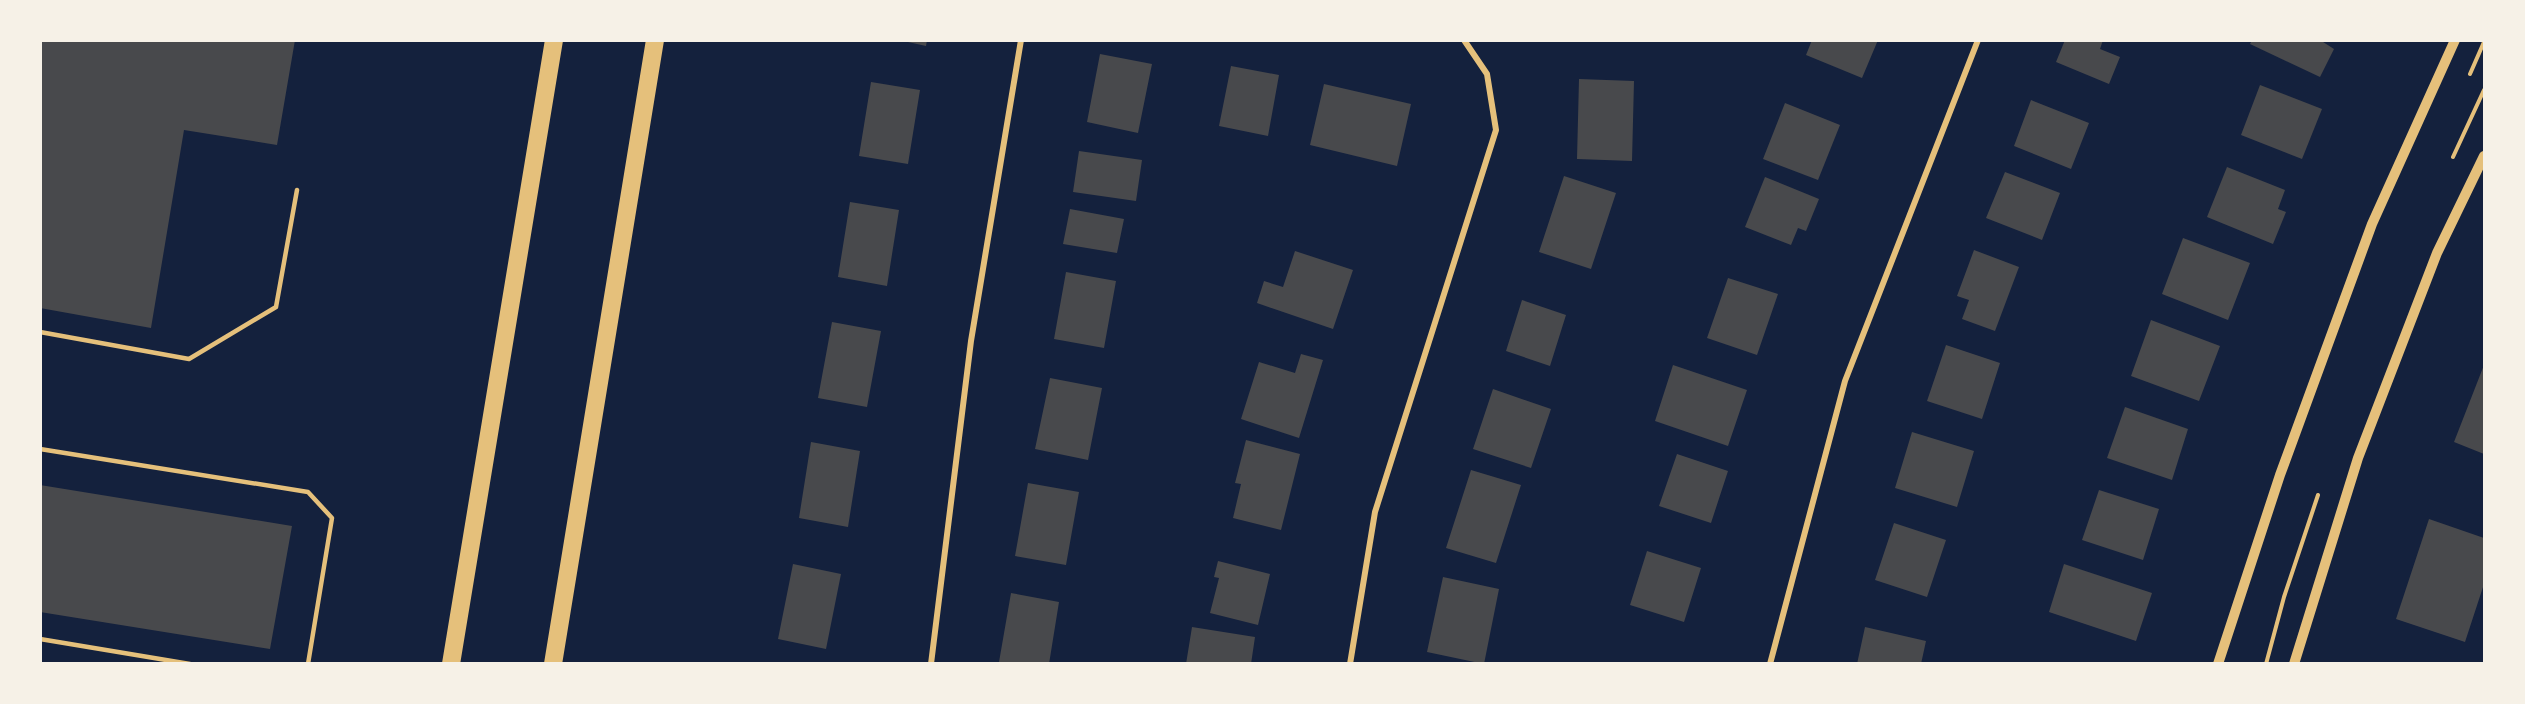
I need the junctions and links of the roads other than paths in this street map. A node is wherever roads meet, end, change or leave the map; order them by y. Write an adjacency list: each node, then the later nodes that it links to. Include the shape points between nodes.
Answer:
1 (554, 40): 14 (highway)
2 (655, 40): 15 (highway)
3 (1021, 40): 16 (street, via 971,340)
4 (1464, 40): 17 (street, via 1487,74 1496,130 1375,512)
5 (1978, 40): 18 (street, via 1845,381)
6 (2456, 40): 19 (street, via 2372,224 2280,475)
7 (2484, 156): 20 (street, via 2437,253 2358,458)
8 (297, 190): 9 (lane, via 276,307 189,359)
9 (40, 332)
10 (40, 449): 13 (lane, via 308,492 332,518)
11 (40, 639): 12 (lane)
12 (190, 663)
13 (308, 663)
14 (451, 663)
15 (553, 663)
16 (931, 663)
17 (1350, 663)
18 (1770, 663)
19 (2218, 663)
20 (2294, 663)

